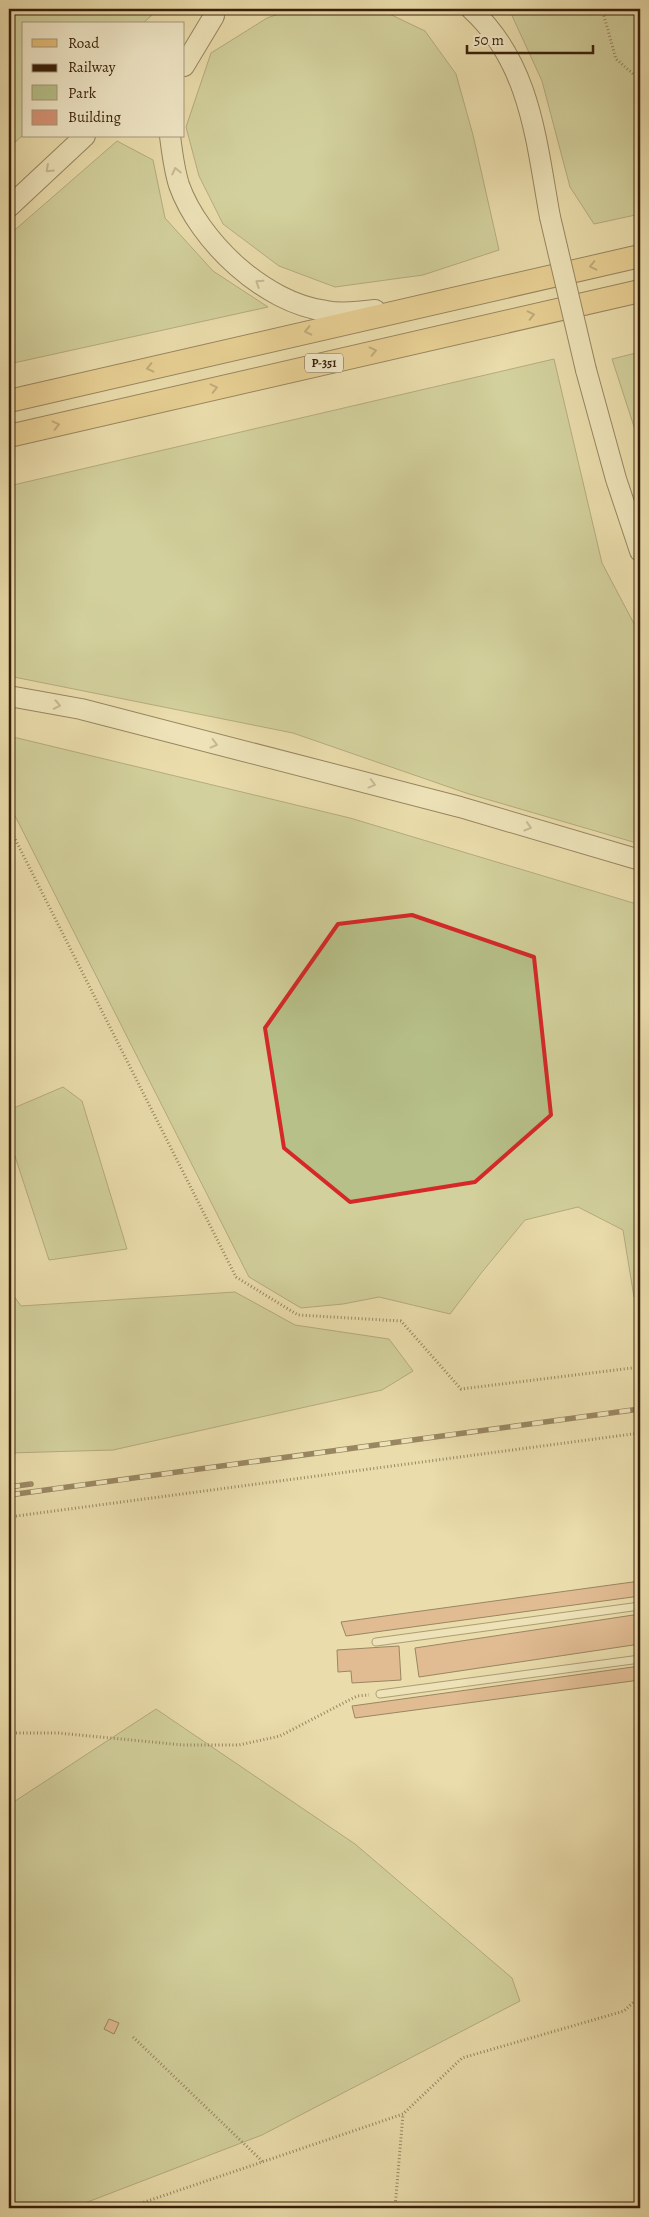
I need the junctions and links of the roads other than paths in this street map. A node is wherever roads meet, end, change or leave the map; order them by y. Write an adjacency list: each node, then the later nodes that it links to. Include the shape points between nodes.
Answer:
1 (471, 9): 13 (main road, bridge, via 484,20 505,50 524,91 586,370)
2 (219, 13): 3 (main road); 4 (main road)
3 (185, 44)
4 (185, 64)
5 (83, 138): 7 (main road, one-way to 7)
6 (170, 138): 10 (main road, one-way to 6, via 361,312 326,311 286,298 256,282 219,248 188,204 179,184)
7 (9, 207)
8 (640, 256): 10 (main road, one-way to 10)
9 (640, 290): 12 (main road, Р-351, one-way to 9)
10 (424, 304): 11 (main road, one-way to 11)
11 (9, 401)
12 (9, 436)
13 (640, 551)
14 (9, 696): 15 (main road, one-way to 15, via 80,710 450,805)
15 (640, 860)
16 (640, 1606): 17 (lane)
17 (376, 1642)
18 (640, 1660): 19 (lane)
19 (380, 1694)

